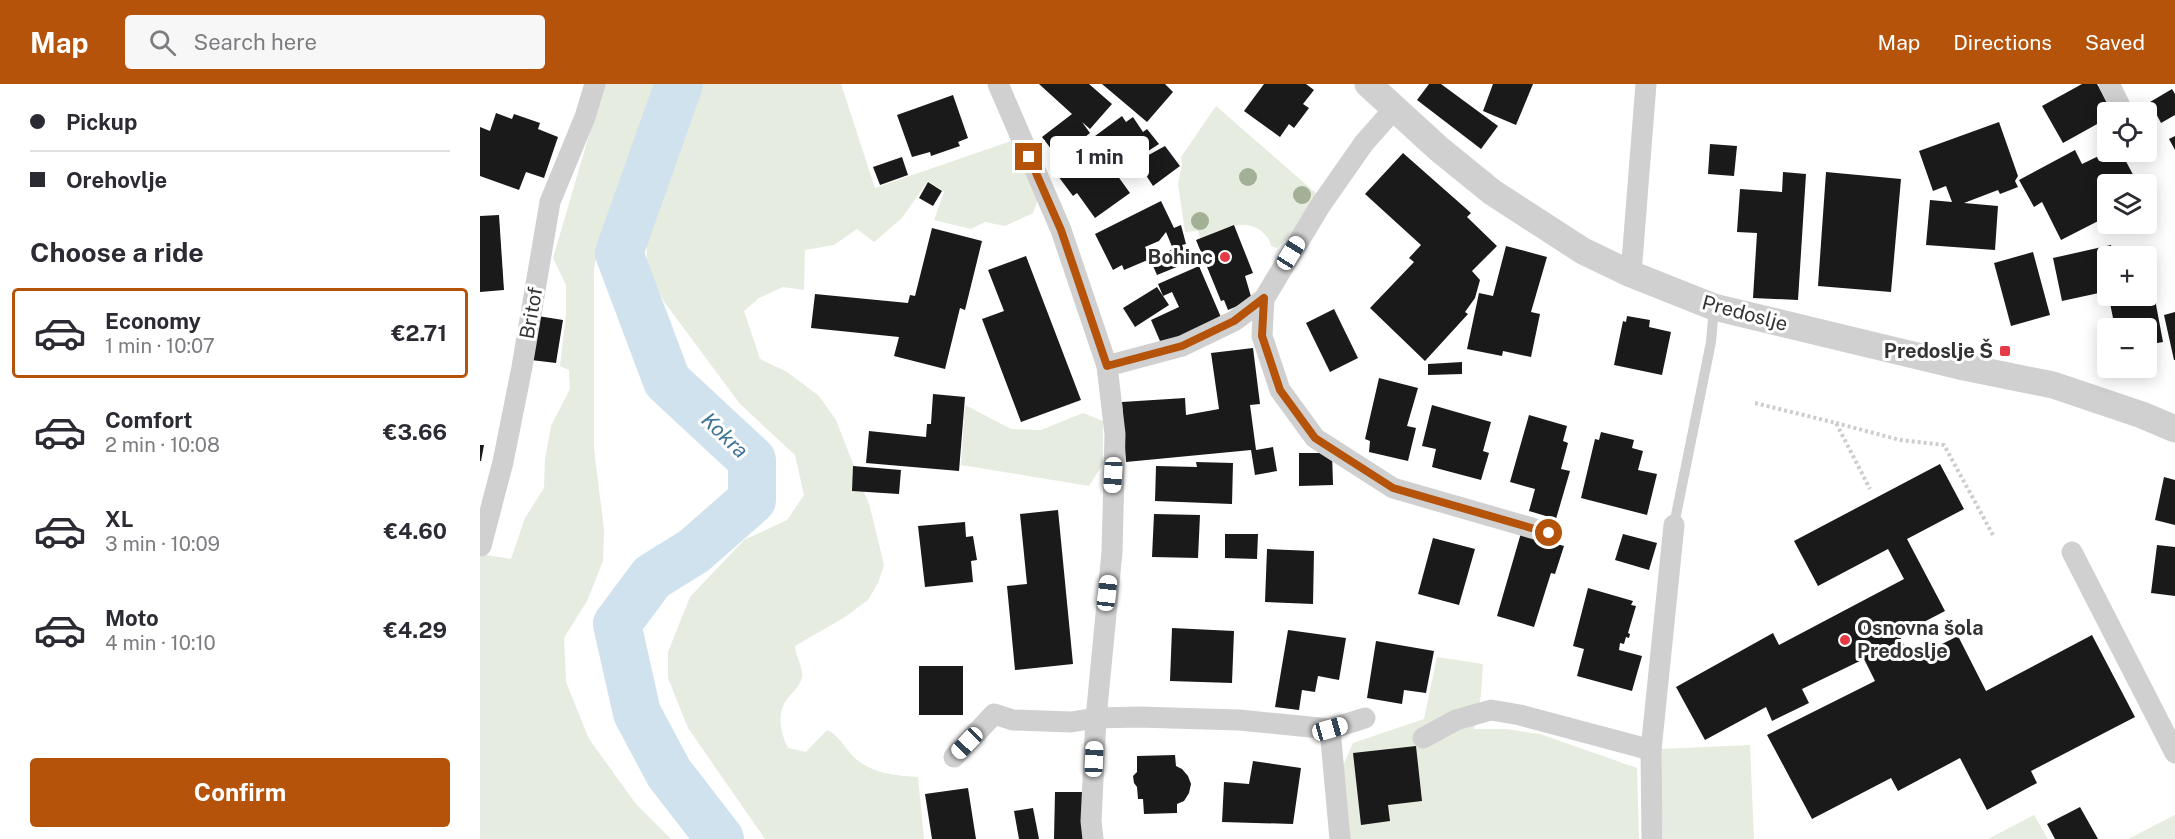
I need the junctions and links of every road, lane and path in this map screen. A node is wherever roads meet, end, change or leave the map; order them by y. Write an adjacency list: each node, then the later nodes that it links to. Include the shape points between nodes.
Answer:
1 (595, 84): 19 (street, Britof, via 550,202 503,462)
2 (998, 84): 11 (street, via 1061,230)
3 (1368, 84): 7 (street, Predoslje)
4 (1646, 84): 8 (street)
5 (2109, 84): 6 (street)
6 (2118, 102)
7 (1395, 108): 8 (street, Predoslje, via 1492,192 1583,250); 9 (street, via 1364,143 1320,206)
8 (1631, 274): 10 (street, Predoslje)
9 (1264, 298): 11 (street, via 1234,321 1182,346); 17 (street, via 1262,336 1280,390 1315,438 1393,488)
10 (1714, 307): 14 (street, Predoslje, via 2053,385); 16 (lane, via 1711,342)
11 (1107, 366): 21 (street, via 1115,434 1112,552)
12 (1755, 403): 13 (path)
13 (1836, 423): 15 (path); 18 (path, via 1900,440 1944,445)
14 (2175, 429)
15 (1870, 489)
16 (1674, 525): 25 (street)
17 (1549, 533)
18 (1993, 535)
19 (481, 546)
20 (2072, 552): 26 (street)
21 (1096, 718): 23 (street, via 1239,720); 27 (street, via 1071,722 1013,720 994,714); 28 (street)
22 (1365, 718): 23 (street)
23 (1330, 729): 29 (street)
24 (1423, 738): 25 (street, via 1455,720 1491,710)
25 (1651, 750): 30 (street)
26 (2175, 753)
27 (954, 757)
28 (1093, 839)
29 (1340, 839)
30 (1652, 839)

